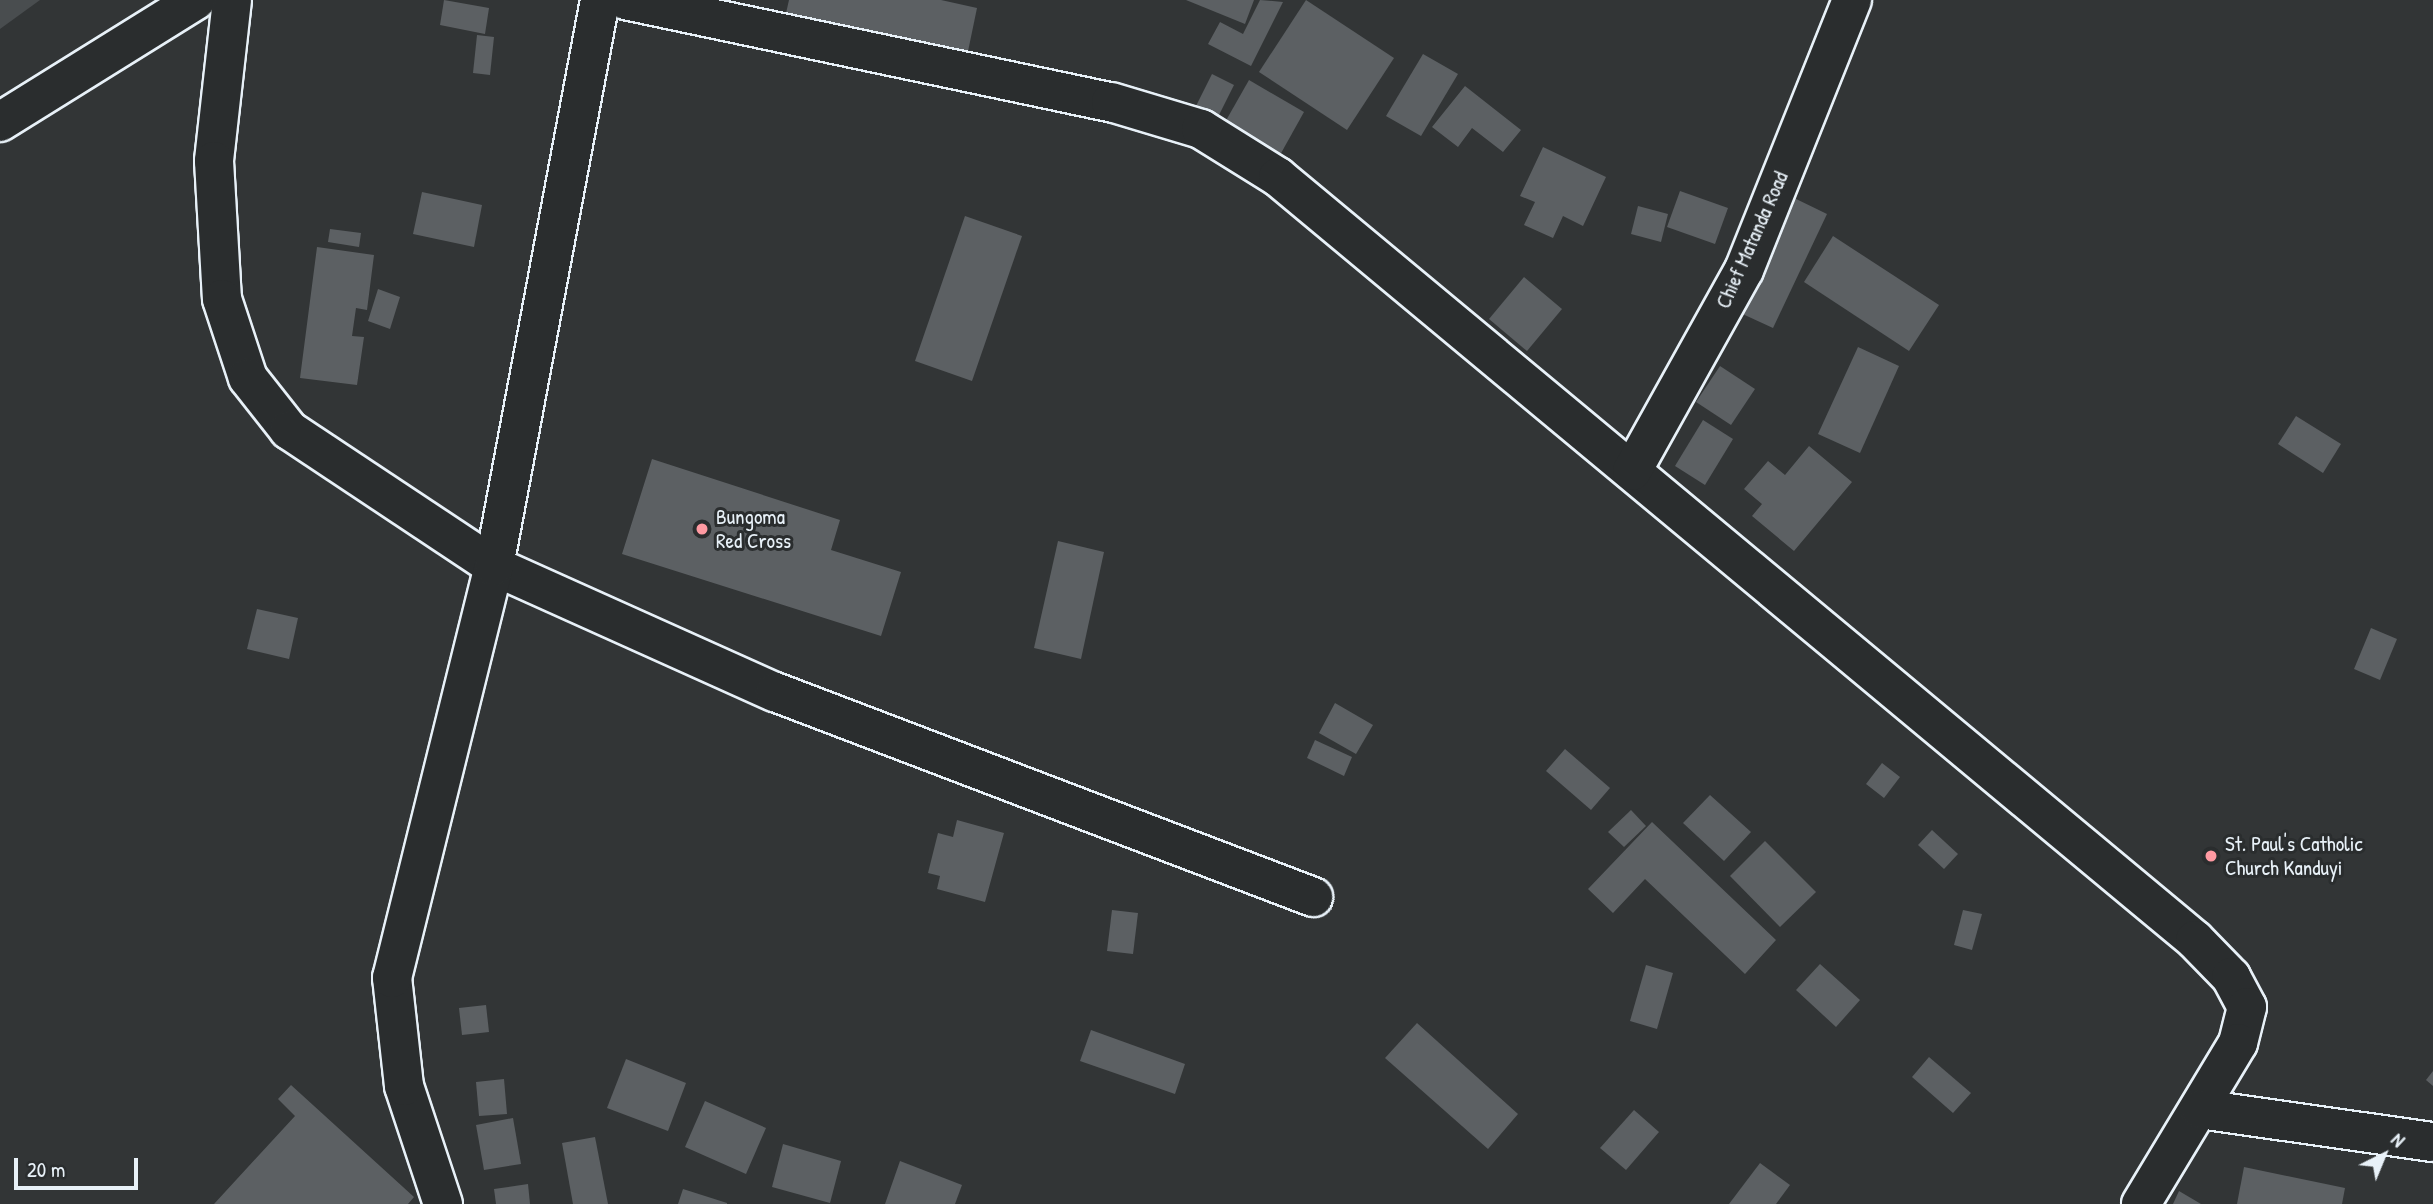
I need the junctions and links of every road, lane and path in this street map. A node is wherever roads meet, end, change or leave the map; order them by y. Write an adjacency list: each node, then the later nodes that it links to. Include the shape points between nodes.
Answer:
1 (196, 0): 6 (street)
2 (232, 0): 8 (street, via 214,161 222,299 248,378 289,430)
3 (600, 0): 8 (street)
4 (625, 0): 7 (street, via 1111,102 1200,129 1278,177)
5 (1852, 0): 7 (street, Chief Matanda Road, via 1744,270)
6 (0, 121)
7 (1632, 471): 10 (street, via 2195,940 2231,977 2247,1007 2238,1043)
8 (494, 566): 9 (street, via 775,692); 12 (street, via 392,978 404,1086)
9 (1313, 897)
10 (2200, 1109): 11 (street); 13 (street)
11 (2433, 1142)
12 (443, 1204)
13 (2141, 1204)

